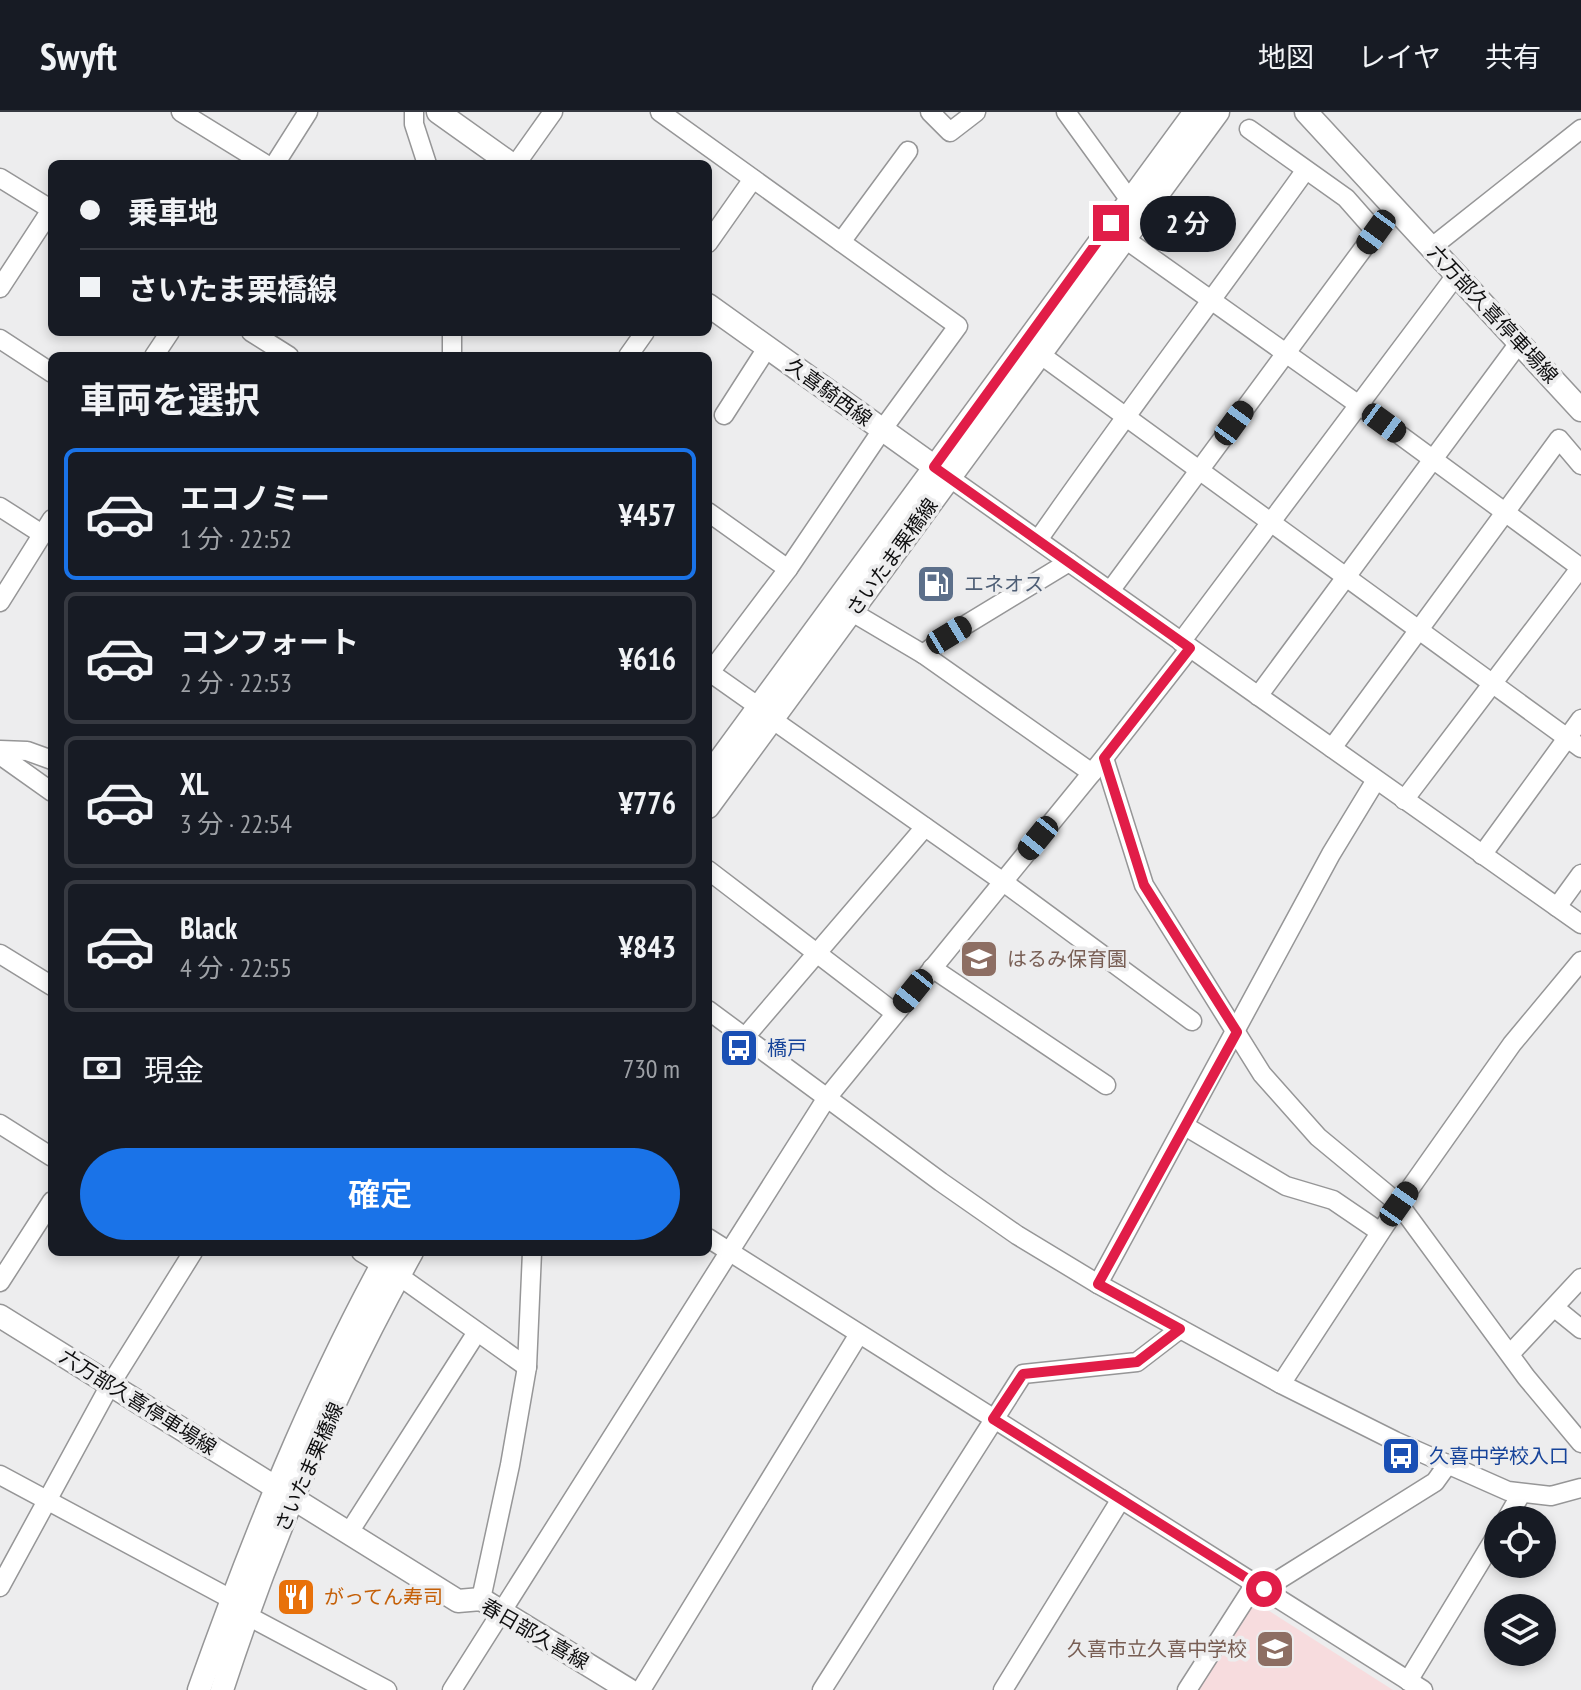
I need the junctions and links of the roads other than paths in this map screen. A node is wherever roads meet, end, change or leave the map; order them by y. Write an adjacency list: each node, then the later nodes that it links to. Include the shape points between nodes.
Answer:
1 (181, 112): 16 (street)
2 (308, 112): 17 (street)
3 (414, 112): 18 (street)
4 (438, 112): 19 (main road)
5 (553, 112): 20 (street)
6 (660, 112): 23 (street)
7 (930, 112): 8 (street, via 950,132)
8 (976, 112)
9 (1066, 112): 24 (street)
10 (1195, 112): 24 (main road, さいたま栗橋線)
11 (1218, 112): 30 (main road, さいたま栗橋線)
12 (1306, 112): 25 (main road, 六万部久喜停車場線)
13 (1249, 129): 21 (street)
14 (1581, 129): 32 (street)
15 (908, 151): 31 (street)
16 (259, 160)
17 (278, 160)
18 (426, 160)
19 (507, 160)
20 (516, 160)
21 (1305, 171): 28 (street, via 1346,198); 35 (street)
22 (0, 178): 26 (street)
23 (753, 179): 29 (street); 31 (street)
24 (1129, 199): 30 (street); 53 (main road, さいたま栗橋線)
25 (1394, 207): 28 (street); 32 (main road, 六万部久喜停車場線)
26 (48, 208)
27 (48, 216): 34 (street)
28 (1376, 232): 42 (street)
29 (712, 237)
30 (1125, 239): 35 (street); 43 (main road, さいたま栗橋線)
31 (841, 242): 49 (street, via 958,326)
32 (1432, 247): 33 (main road, 六万部久喜停車場線)
33 (1457, 274): 39 (main road, 六万部久喜停車場線); 45 (street)
34 (0, 288)
35 (1212, 300): 42 (street); 48 (street)
36 (712, 308): 40 (main road, 久喜騎西線)
37 (257, 336): 41 (street)
38 (0, 339): 44 (street)
39 (1519, 343): 46 (main road, 六万部久喜停車場線); 50 (street)
40 (767, 348): 47 (street); 49 (main road, 久喜騎西線)
41 (283, 352)
42 (1286, 353): 45 (street); 52 (street)
43 (1041, 355): 48 (street); 53 (main road, さいたま栗橋線)
44 (48, 370)
45 (1359, 405): 50 (street); 57 (street)
46 (1581, 410)
47 (724, 415)
48 (1124, 416): 52 (street); 59 (street)
49 (882, 430): 53 (main road, 久喜騎西線); 62 (street)
50 (1433, 459): 55 (street); 63 (street)
51 (1581, 465): 55 (street, via 1559,439)
52 (1199, 470): 57 (street); 64 (street)
53 (942, 472): 59 (street); 66 (main road, さいたま栗橋線); 74 (main road, さいたま栗橋線)
54 (0, 507): 58 (street)
55 (1506, 513): 61 (street); 67 (street)
56 (712, 515): 62 (street)
57 (1270, 522): 63 (street); 68 (street)
58 (47, 527): 65 (street)
59 (1038, 540): 60 (street)
60 (1069, 562): 64 (street); 69 (street)
61 (1581, 567): 72 (street)
62 (788, 569): 70 (street)
63 (1346, 577): 67 (street); 73 (street)
64 (1110, 591): 68 (street)
65 (0, 602)
66 (852, 612): 69 (street); 74 (main road, さいたま栗橋線)
67 (1419, 630): 72 (street); 77 (street)
68 (1185, 645): 73 (street); 79 (street)
69 (923, 654): 82 (street)
70 (712, 669)
71 (712, 675): 74 (street)
72 (1492, 684): 76 (street); 85 (street)
73 (1258, 696): 77 (street)
74 (766, 714): 81 (main road, さいたま栗橋線); 86 (main road, さいたま栗橋線); 87 (street)
75 (1581, 719): 76 (street)
76 (1574, 743): 88 (street)
77 (1332, 748): 83 (street)
78 (0, 753): 80 (street, via 27,751); 84 (street)
79 (1104, 758): 82 (street); 102 (street, via 1144,885)
80 (48, 759)
81 (712, 772)
82 (1092, 773): 91 (street)
83 (1376, 780): 85 (street); 102 (street)
84 (48, 789)
85 (1404, 800): 88 (street)
86 (712, 801)
87 (925, 827): 91 (street); 94 (street)
88 (1482, 855): 92 (street)
89 (712, 873): 94 (street)
90 (1581, 874): 92 (street)
91 (1002, 881): 96 (street); 101 (street)
92 (1557, 907): 93 (street)
93 (1581, 924)
94 (816, 953): 100 (street); 103 (street)
95 (0, 954): 98 (street)
96 (932, 968): 100 (street); 104 (street)
97 (1579, 969): 109 (street, via 1512,1044)
98 (48, 984)
99 (712, 1013): 103 (street)
100 (895, 1013): 105 (street)
101 (1192, 1021)
102 (1237, 1032): 107 (street); 109 (street, via 1262,1074 1318,1137)
103 (745, 1037): 105 (street)
104 (1106, 1085)
105 (826, 1099): 113 (street); 120 (street, via 1017,1235)
106 (0, 1124): 108 (street)
107 (1185, 1126): 111 (street, via 1286,1186 1333,1200); 120 (street)
108 (48, 1154)
109 (1399, 1204): 111 (street); 127 (street)
110 (48, 1207): 119 (street)
111 (1380, 1232): 129 (street)
112 (712, 1241): 113 (street)
113 (728, 1252): 126 (street); 145 (street)
114 (191, 1256): 130 (street)
115 (371, 1256): 117 (street)
116 (532, 1256): 128 (street)
117 (390, 1264): 125 (street); 136 (main road, さいたま栗橋線, via 341,1395)
118 (1581, 1278): 121 (street)
119 (0, 1282)
120 (1098, 1284): 123 (street)
121 (1555, 1308): 124 (street); 127 (street)
122 (0, 1316): 130 (main road, 六万部久喜停車場線)
123 (1180, 1329): 129 (street); 131 (street, via 1137,1362 1023,1374)
124 (1581, 1329)
125 (477, 1332): 128 (street); 141 (street)
126 (859, 1334): 131 (street); 153 (street)
127 (1511, 1353): 132 (street)
128 (527, 1367): 145 (street)
129 (1281, 1384): 133 (street)
130 (110, 1385): 136 (main road, 六万部久喜停車場線); 139 (street)
131 (993, 1419): 138 (street); 154 (street)
132 (1581, 1443)
133 (1448, 1464): 137 (street); 143 (street, via 1435,1482)
134 (0, 1475): 139 (street)
135 (1581, 1488): 137 (street, via 1551,1496)
136 (285, 1493): 141 (main road, 春日部久喜線); 146 (main road, さいたま栗橋線)
137 (1521, 1494): 140 (street)
138 (1121, 1499): 143 (street); 155 (street)
139 (46, 1500): 144 (street); 146 (street)
140 (1514, 1506)
141 (348, 1534): 145 (main road, 春日部久喜線, via 458,1601)
142 (1484, 1559): 147 (street)
143 (1260, 1586): 147 (street); 156 (street)
144 (0, 1587)
145 (491, 1605): 151 (street); 152 (main road, 春日部久喜線)
146 (239, 1607): 148 (main road, さいたま栗橋線); 149 (main road, さいたま栗橋線); 150 (street)
147 (1416, 1685)
148 (199, 1690)
149 (222, 1690)
150 (387, 1690)
151 (452, 1690)
152 (629, 1690)
153 (641, 1690)
154 (822, 1690)
155 (1003, 1690)
156 (1187, 1690)

